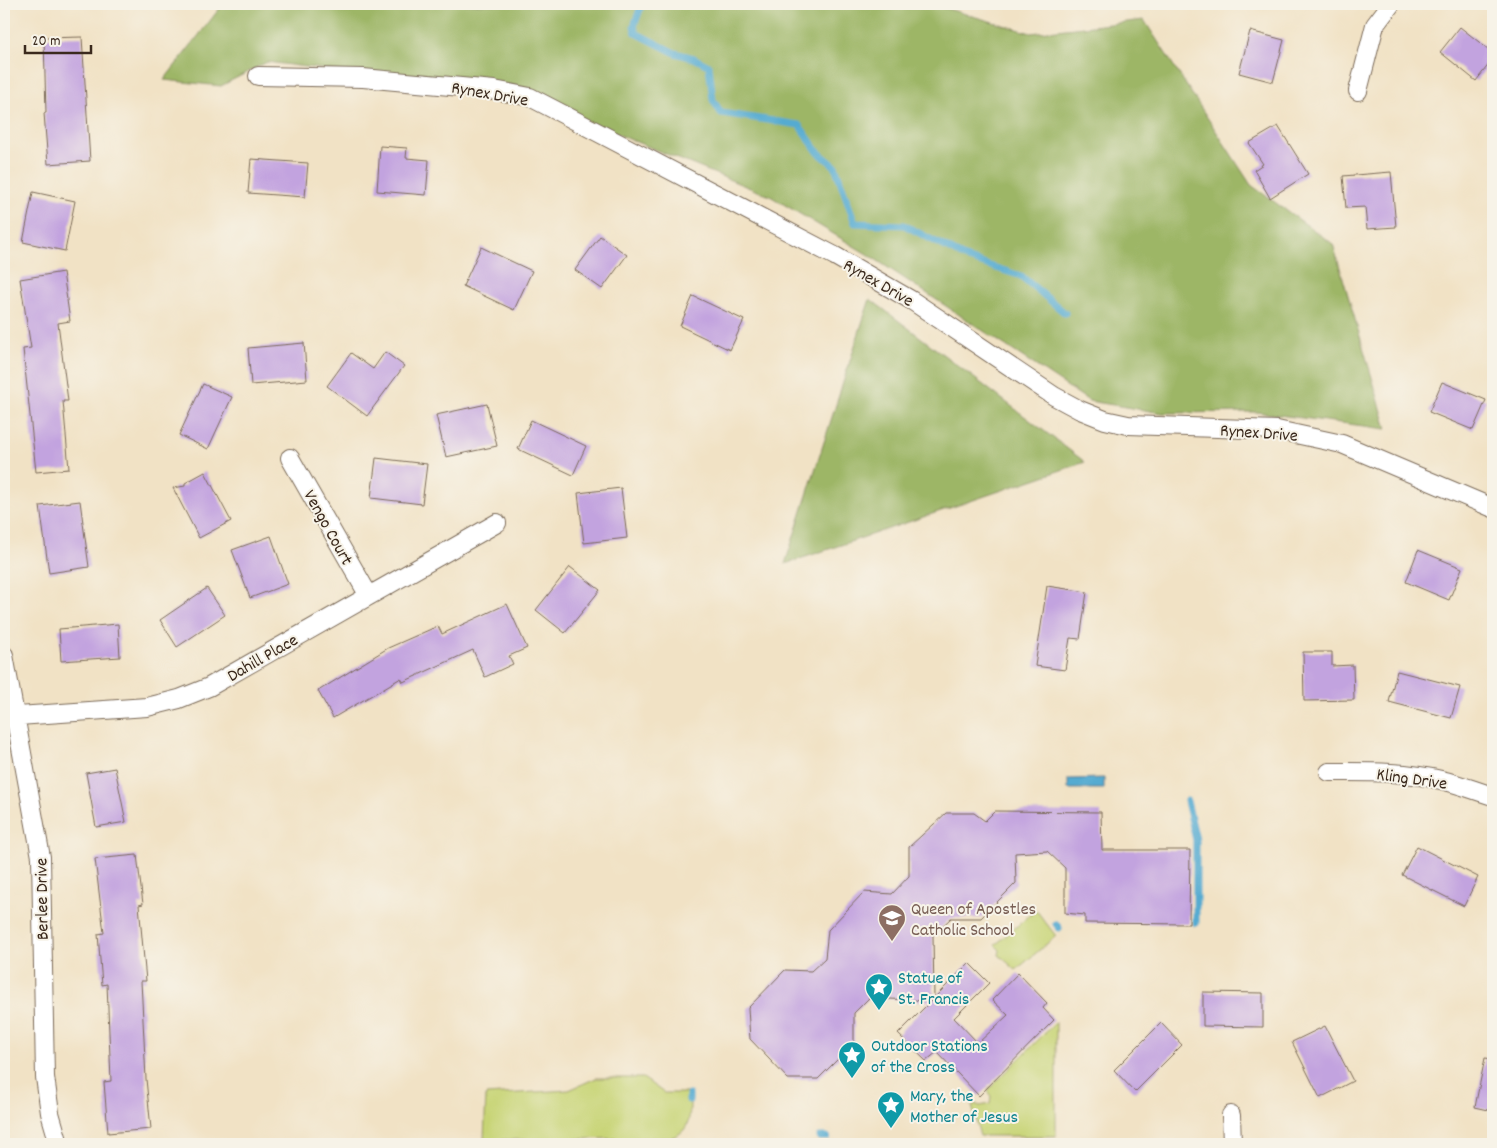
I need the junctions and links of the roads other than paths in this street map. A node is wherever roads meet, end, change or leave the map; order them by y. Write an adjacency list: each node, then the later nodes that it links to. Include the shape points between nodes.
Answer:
1 (1391, 4): 3 (street, via 1375,25)
2 (258, 76): 5 (street, Rynex Drive, via 363,78 494,90 530,97 852,266 911,300 1080,410 1128,425 1259,429 1317,437 1342,444)
3 (1358, 91)
4 (290, 458): 7 (street, Vengo Court)
5 (1493, 508)
6 (497, 523): 7 (street, Dahill Place)
7 (369, 596): 9 (street, Dahill Place, via 209,687 179,699 147,707)
8 (4, 655): 9 (street, Berlee Drive)
9 (9, 716): 13 (street, Berlee Drive, via 41,857 45,1077 50,1114)
10 (1329, 772): 11 (street, Kling Drive, via 1421,776)
11 (1493, 796)
12 (1231, 1115): 14 (street)
13 (59, 1144)
14 (1232, 1144)

